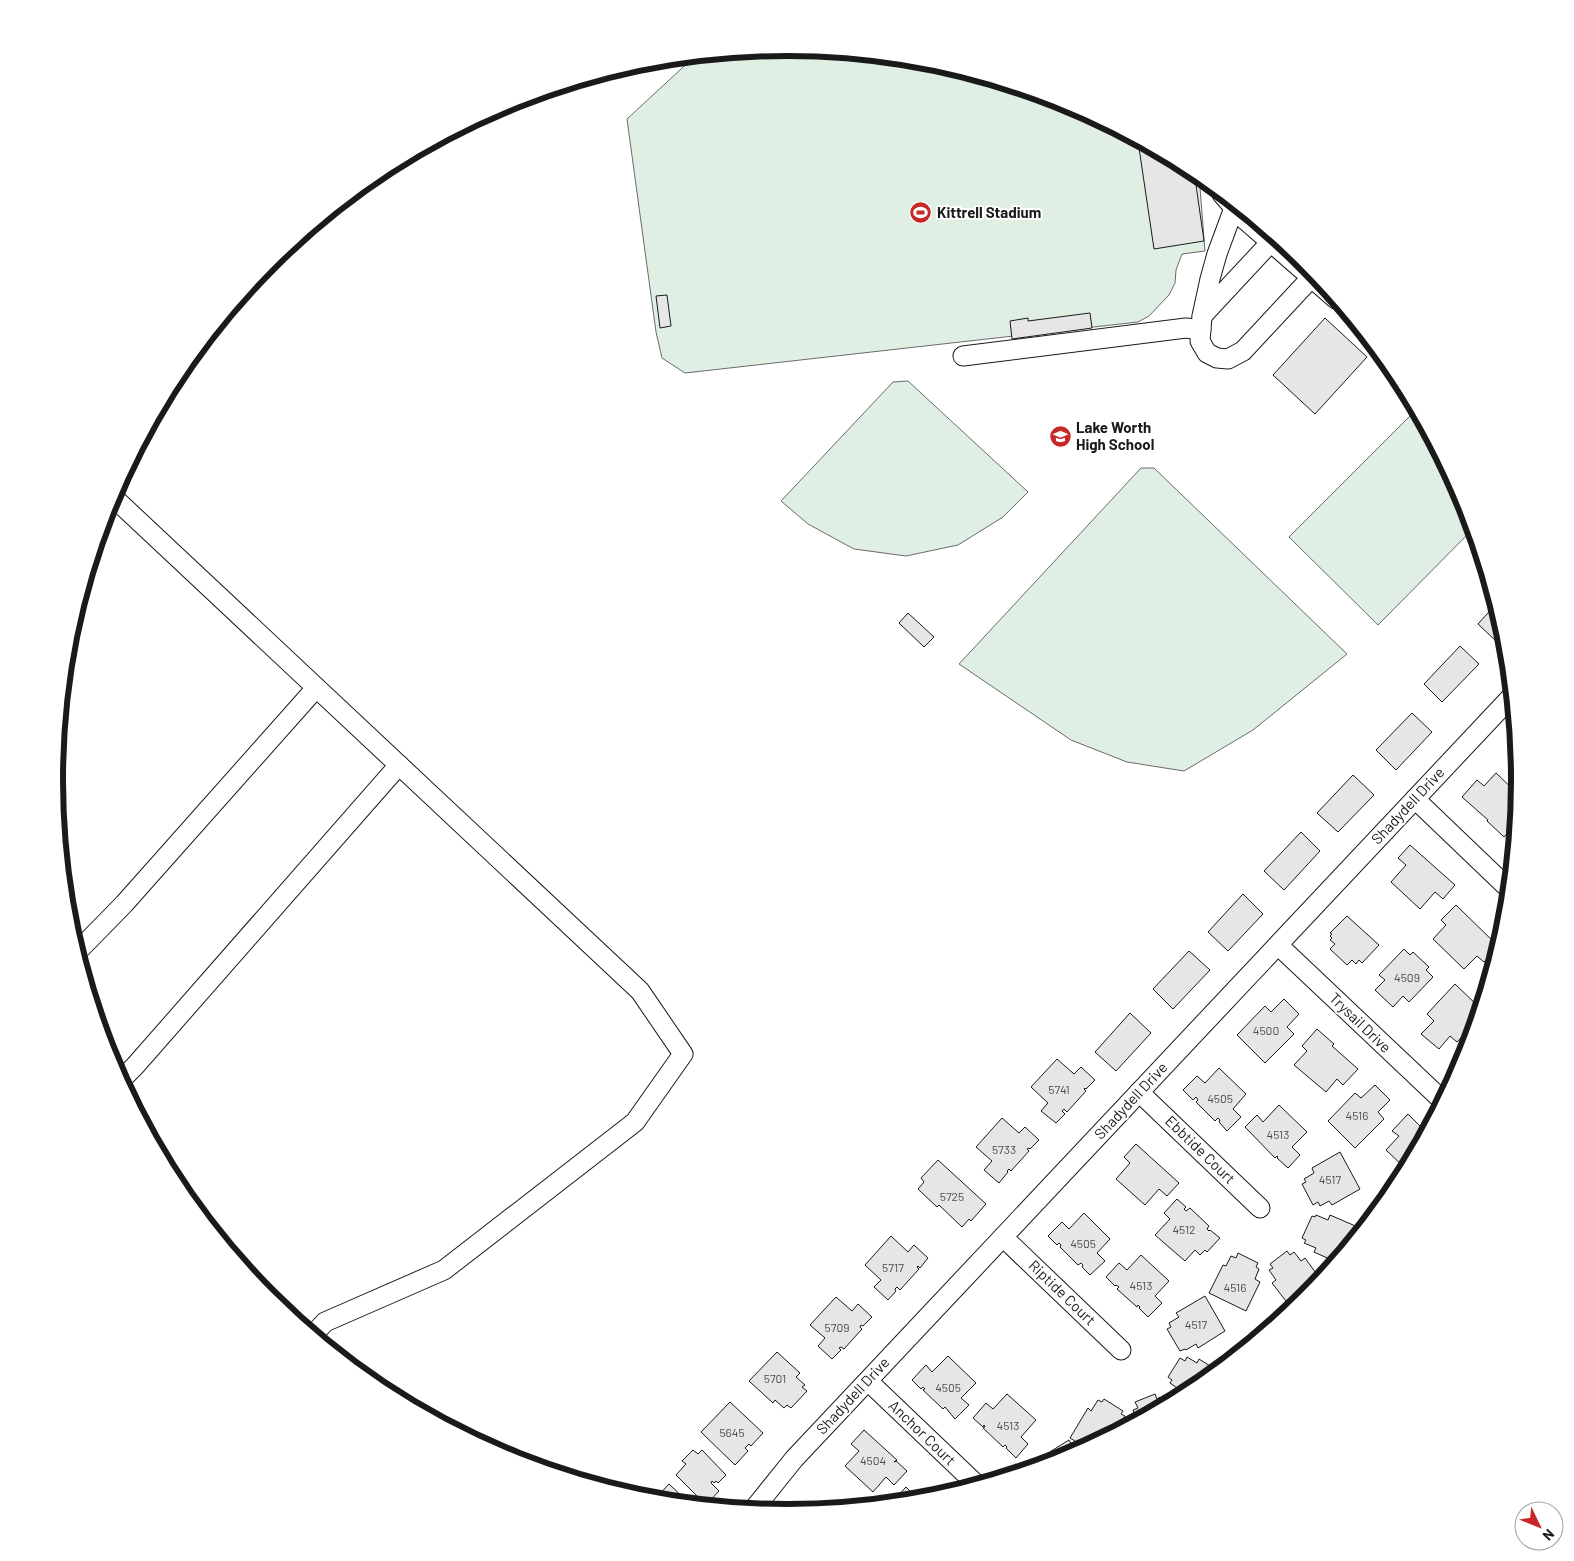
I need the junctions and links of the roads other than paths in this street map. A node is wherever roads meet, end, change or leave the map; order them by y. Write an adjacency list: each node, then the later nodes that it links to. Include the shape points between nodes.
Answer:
1 (1227, 205): 6 (street)
2 (1254, 227): 3 (street)
3 (1270, 243): 4 (street); 6 (street)
4 (1296, 265)
5 (1310, 279): 6 (street, via 1243,351 1228,359 1207,353 1200,341)
6 (1201, 323): 7 (street, via 1186,328)
7 (963, 356)
8 (118, 502): 9 (street)
9 (316, 688): 11 (street); 15 (street)
10 (1507, 702): 12 (street, Shadydell Drive)
11 (399, 765): 16 (street); 21 (street, via 640,990 683,1054 635,1122 444,1270 325,1322)
12 (1415, 799): 13 (street); 14 (street, Shadydell Drive)
13 (1504, 884)
14 (1278, 944): 17 (street, Shadydell Drive); 18 (street, Trysail Drive)
15 (82, 947)
16 (126, 1075)
17 (1139, 1092): 19 (street, Ebbtide Court); 20 (street, Shadydell Drive)
18 (1439, 1097)
19 (1260, 1208)
20 (1003, 1237): 22 (street, Riptide Court); 23 (street, Shadydell Drive)
21 (317, 1331)
22 (1121, 1350)
23 (868, 1381): 24 (street, Anchor Court); 25 (street, Shadydell Drive, via 794,1459)
24 (972, 1480)
25 (759, 1504)

